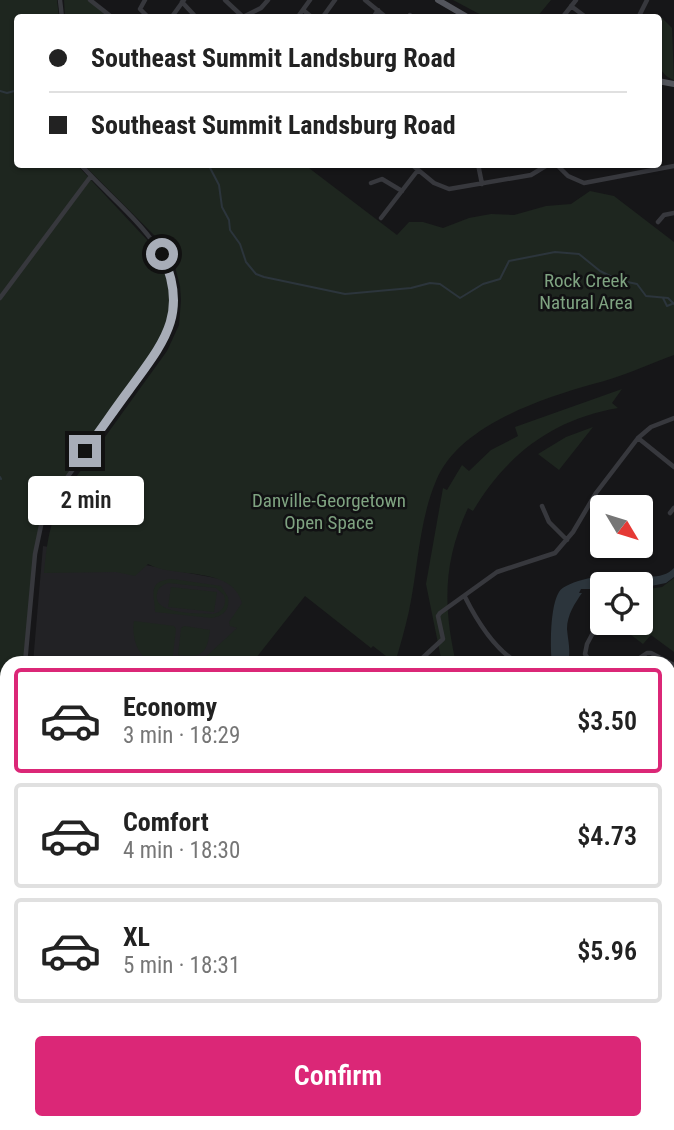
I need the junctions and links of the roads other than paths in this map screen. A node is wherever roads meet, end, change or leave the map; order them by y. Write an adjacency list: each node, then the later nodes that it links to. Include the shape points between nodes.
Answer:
1 (90, 0): 11 (street)
2 (225, 0): 12 (street)
3 (268, 0): 13 (street)
4 (310, 0): 9 (street)
5 (365, 0): 10 (street)
6 (438, 0): 18 (main road)
7 (576, 0): 8 (street)
8 (571, 6): 19 (street); 20 (street)
9 (303, 9): 14 (street); 15 (street)
10 (378, 10): 16 (street); 17 (street)
11 (108, 14)
12 (239, 14)
13 (248, 14)
14 (300, 14)
15 (309, 14)
16 (376, 14)
17 (382, 14)
18 (462, 14)
19 (566, 14)
20 (582, 14)
21 (674, 166): 26 (street, via 584,183)
22 (84, 168): 28 (street)
23 (416, 168): 27 (street)
24 (479, 168): 30 (street)
25 (542, 168): 30 (street, via 531,175)
26 (560, 168)
27 (418, 170): 30 (street, via 449,189); 31 (street)
28 (91, 176): 35 (street); 43 (street, via 158,246 172,280 173,311 160,348 43,516)
29 (371, 183): 31 (street, via 382,179)
30 (482, 184)
31 (402, 191): 33 (street)
32 (674, 213): 34 (street)
33 (381, 218)
34 (658, 222)
35 (0, 298)
36 (674, 418): 37 (street)
37 (638, 438): 38 (street); 40 (street)
38 (674, 467)
39 (542, 506): 40 (street, via 549,522)
40 (567, 540): 41 (street, via 551,555 497,572)
41 (465, 597): 44 (street, via 440,613 443,639); 45 (street, via 480,626)
42 (592, 635): 46 (street)
43 (26, 656)
44 (425, 656)
45 (511, 656)
46 (586, 656)

